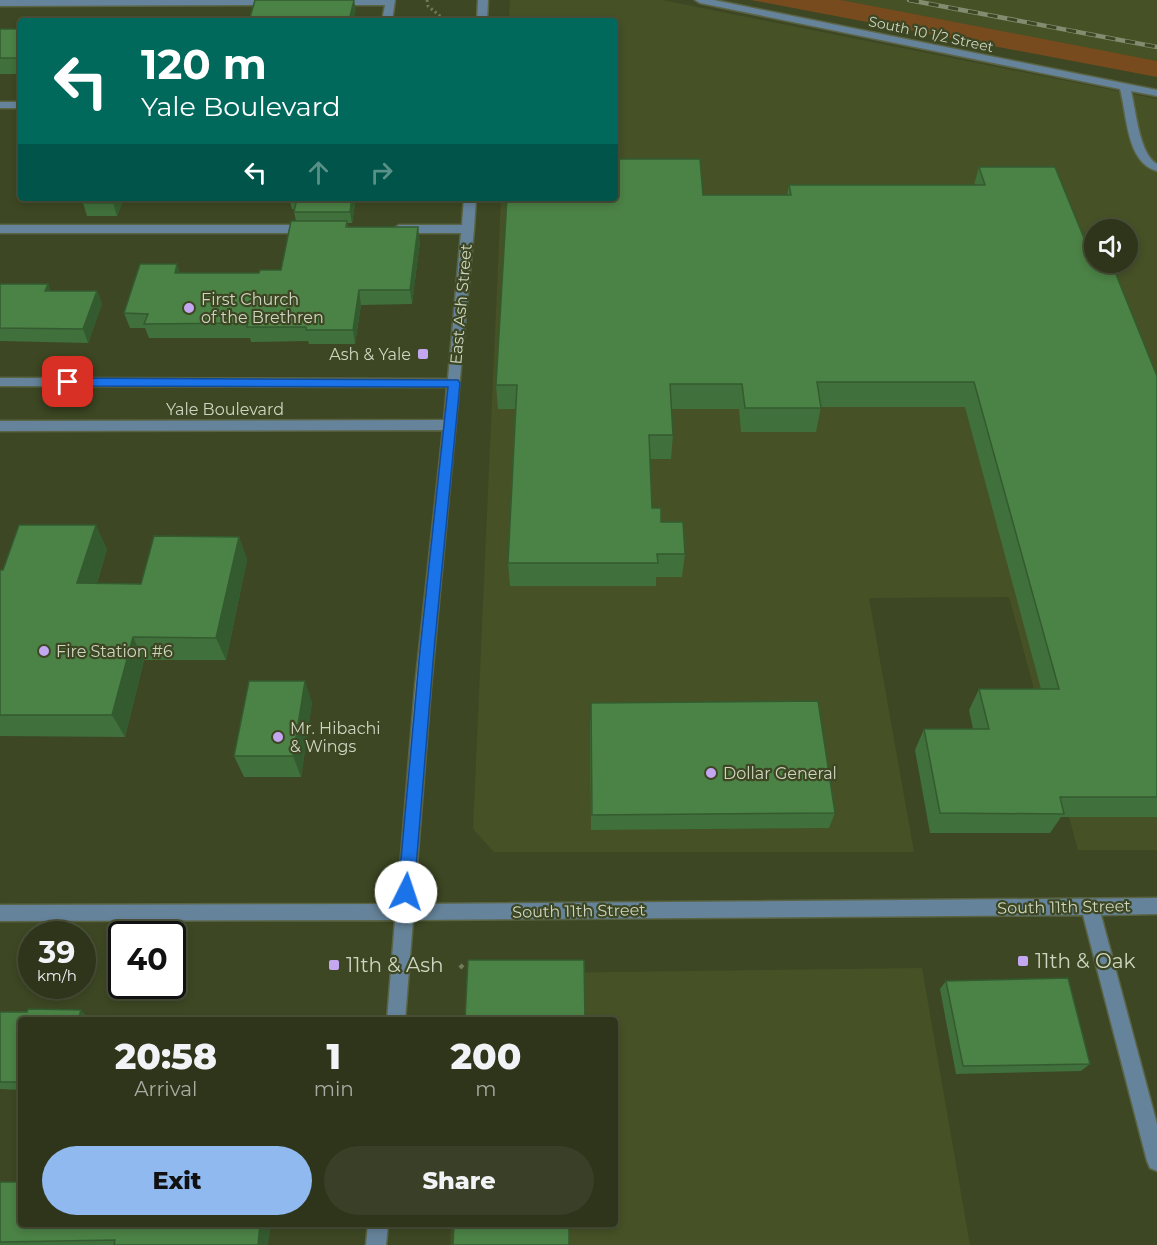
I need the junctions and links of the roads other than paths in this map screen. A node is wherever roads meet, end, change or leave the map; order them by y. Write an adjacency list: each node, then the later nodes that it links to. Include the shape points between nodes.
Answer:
1 (483, 0): 8 (street)
2 (700, 0): 9 (street, South 10 1/2 Street)
3 (390, 1): 5 (street); 7 (street)
4 (284, 2): 6 (street)
5 (319, 2)
6 (0, 3)
7 (387, 18)
8 (482, 18)
9 (1125, 87): 10 (street, South 10 1/2 Street); 13 (street, via 1139,150 1146,162)
10 (1157, 93)
11 (0, 105): 12 (street)
12 (18, 105)
13 (1157, 168)
14 (470, 201): 18 (street, East Ash Street)
15 (0, 229): 16 (street)
16 (316, 229)
17 (386, 229): 18 (street)
18 (468, 229): 20 (street, East Ash Street)
19 (0, 382): 20 (street, Yale Boulevard)
20 (454, 383): 21 (street, East Ash Street)
21 (450, 425): 22 (street, Yale Boulevard); 25 (street, East Ash Street)
22 (0, 426)
23 (1157, 906): 24 (street, South 11th Street)
24 (1090, 907): 25 (street, South 11th Street); 28 (street)
25 (405, 912): 26 (street, South 11th Street); 27 (street, East Ash Street)
26 (0, 913)
27 (396, 1017)
28 (1157, 1161)
29 (378, 1227): 30 (street)
30 (376, 1245)

